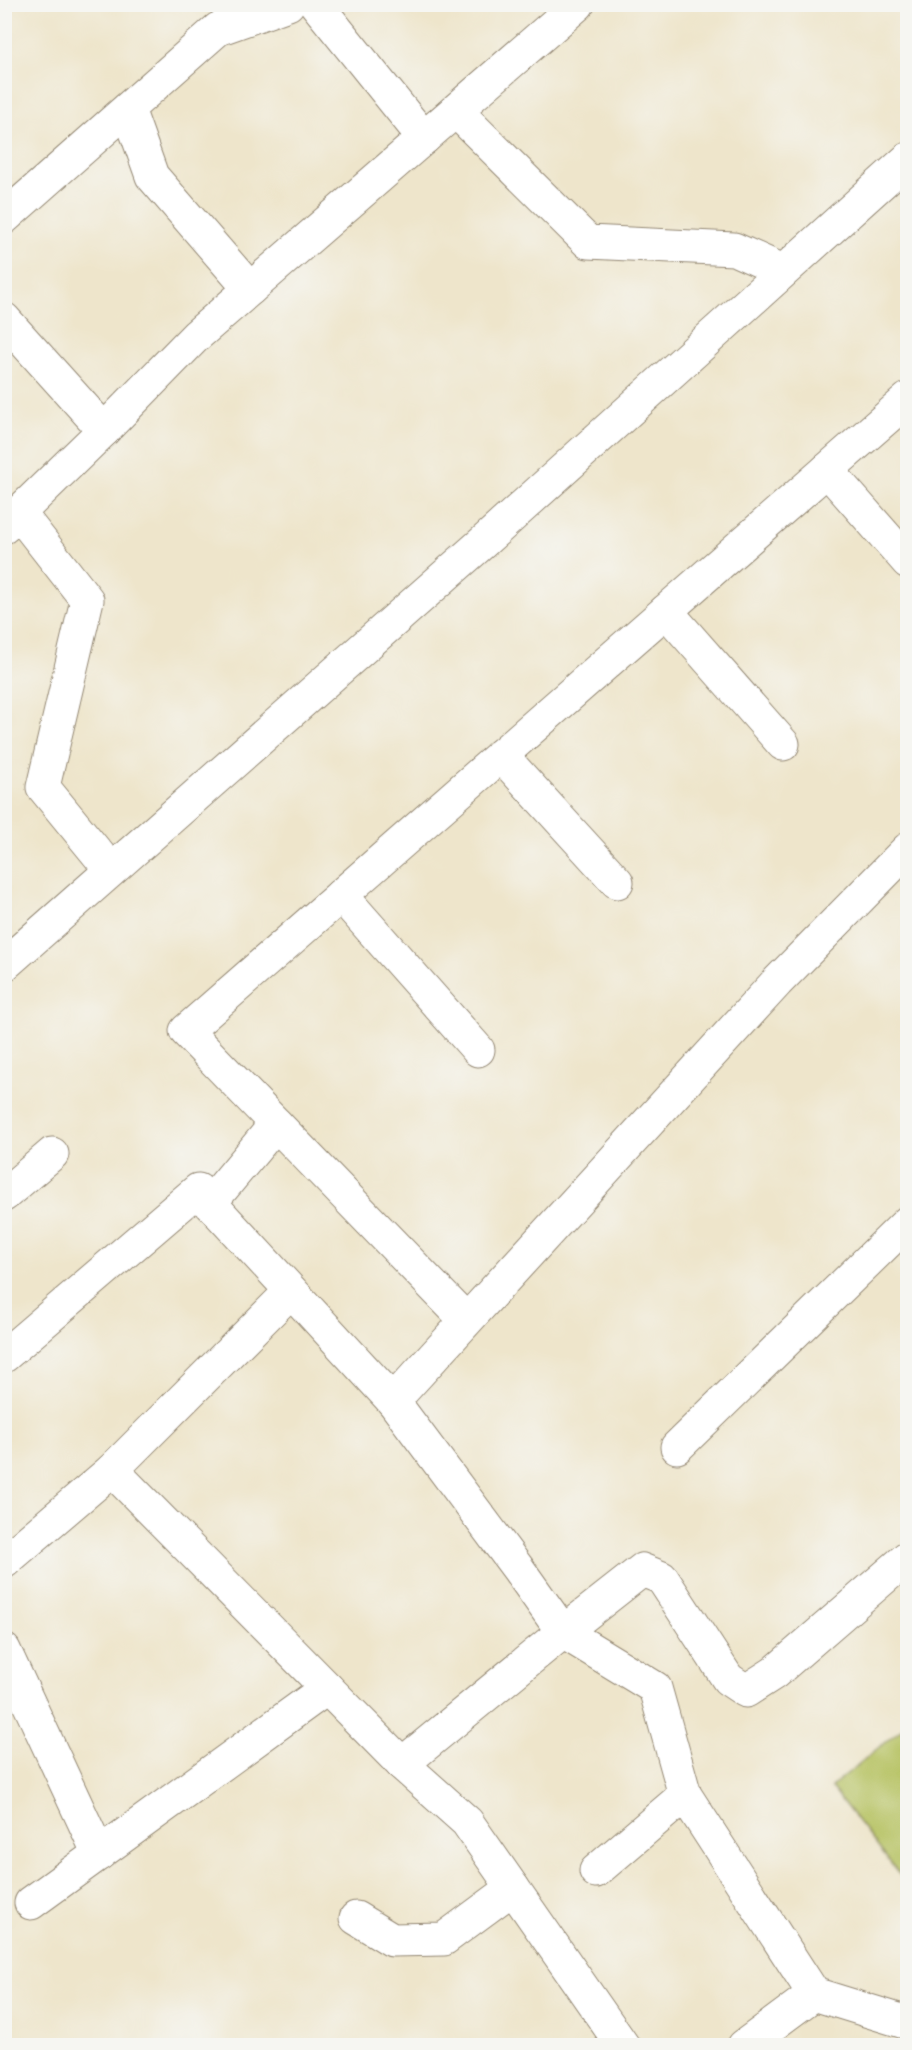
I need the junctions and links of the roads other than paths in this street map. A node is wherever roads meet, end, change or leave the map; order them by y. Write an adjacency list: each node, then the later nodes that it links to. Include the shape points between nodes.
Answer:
1 (288, 4): 4 (street, via 218,29)
2 (316, 4): 6 (street)
3 (578, 4): 5 (street)
4 (128, 109): 8 (street); 10 (street, via 152,176)
5 (456, 111): 6 (street); 9 (street, via 588,242 734,249)
6 (424, 138): 10 (street)
7 (908, 159): 9 (street)
8 (4, 218)
9 (783, 271): 21 (street)
10 (250, 289): 13 (street, via 196,336)
11 (4, 319): 13 (street)
12 (908, 399): 14 (street)
13 (104, 430): 15 (street)
14 (827, 470): 16 (street); 17 (street)
15 (11, 520): 21 (street, via 87,600 43,787)
16 (908, 561)
17 (666, 611): 18 (street); 19 (street)
18 (783, 744)
19 (501, 755): 22 (street); 23 (street)
20 (908, 849): 32 (street, via 777,982)
21 (111, 870): 24 (street)
22 (617, 882)
23 (341, 896): 25 (street); 26 (street, via 186,1031)
24 (4, 965)
25 (478, 1050)
26 (276, 1124): 29 (street); 32 (street)
27 (52, 1154): 28 (street)
28 (4, 1195)
29 (210, 1203): 31 (street); 33 (street, via 198,1190)
30 (908, 1222): 35 (street)
31 (291, 1291): 34 (street); 36 (street)
32 (466, 1320): 34 (street)
33 (4, 1356)
34 (393, 1401): 39 (street)
35 (677, 1447)
36 (112, 1470): 38 (street); 41 (street)
37 (908, 1557): 39 (street, via 774,1673 746,1691 728,1679 662,1578 642,1570)
38 (4, 1562)
39 (562, 1632): 42 (street); 43 (street, via 655,1688)
40 (4, 1650): 44 (street)
41 (327, 1688): 42 (street); 44 (street)
42 (402, 1764): 46 (street, via 467,1822)
43 (685, 1795): 45 (street); 49 (street)
44 (99, 1854): 47 (street)
45 (596, 1871)
46 (513, 1888): 48 (street, via 444,1939 392,1940); 51 (street)
47 (31, 1903)
48 (356, 1918)
49 (814, 1995): 50 (street); 52 (street)
50 (908, 2023)
51 (623, 2046)
52 (744, 2046)

